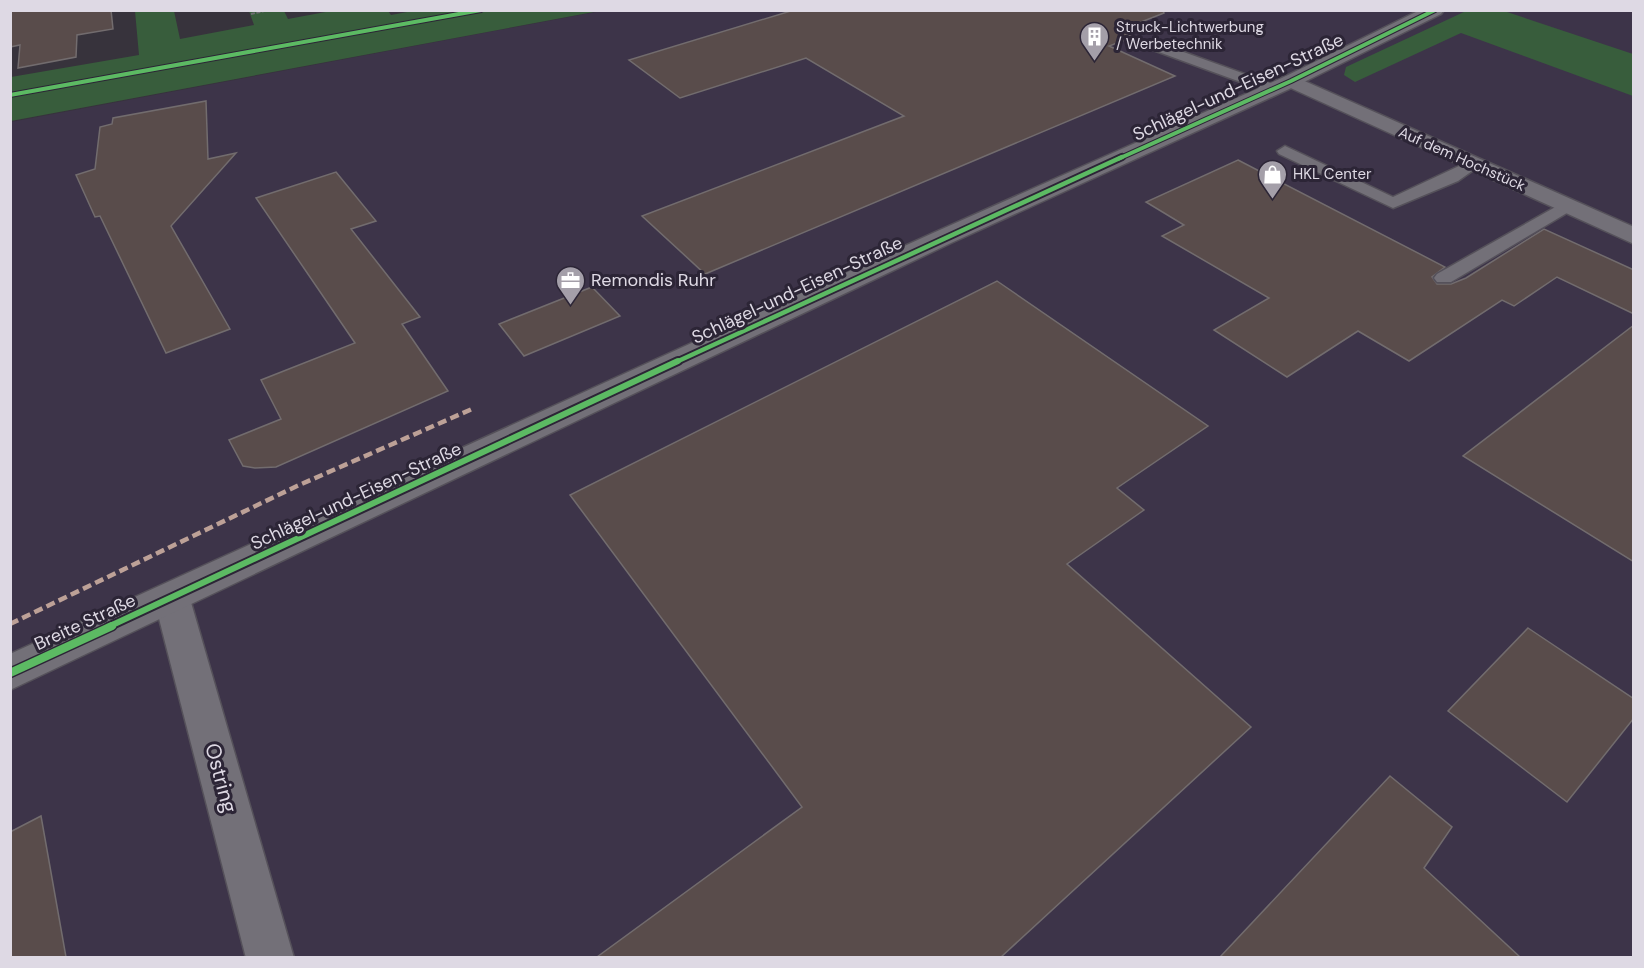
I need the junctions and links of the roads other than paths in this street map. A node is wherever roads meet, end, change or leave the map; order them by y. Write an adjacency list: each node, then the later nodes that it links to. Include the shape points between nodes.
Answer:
1 (1435, 10): 3 (street, Schlägel-und-Eisen-Straße)
2 (1150, 44): 3 (lane)
3 (1282, 85): 5 (street, Auf dem Hochstück); 9 (street, Schlägel-und-Eisen-Straße, via 951,234)
4 (1285, 151): 5 (lane, via 1393,203)
5 (1474, 164): 6 (street, Auf dem Hochstück)
6 (1566, 206): 7 (street, Auf dem Hochstück); 8 (lane)
7 (1634, 237)
8 (1444, 278)
9 (172, 599): 10 (street, Breite Straße); 11 (street, Ostring)
10 (10, 673)
11 (270, 957)

